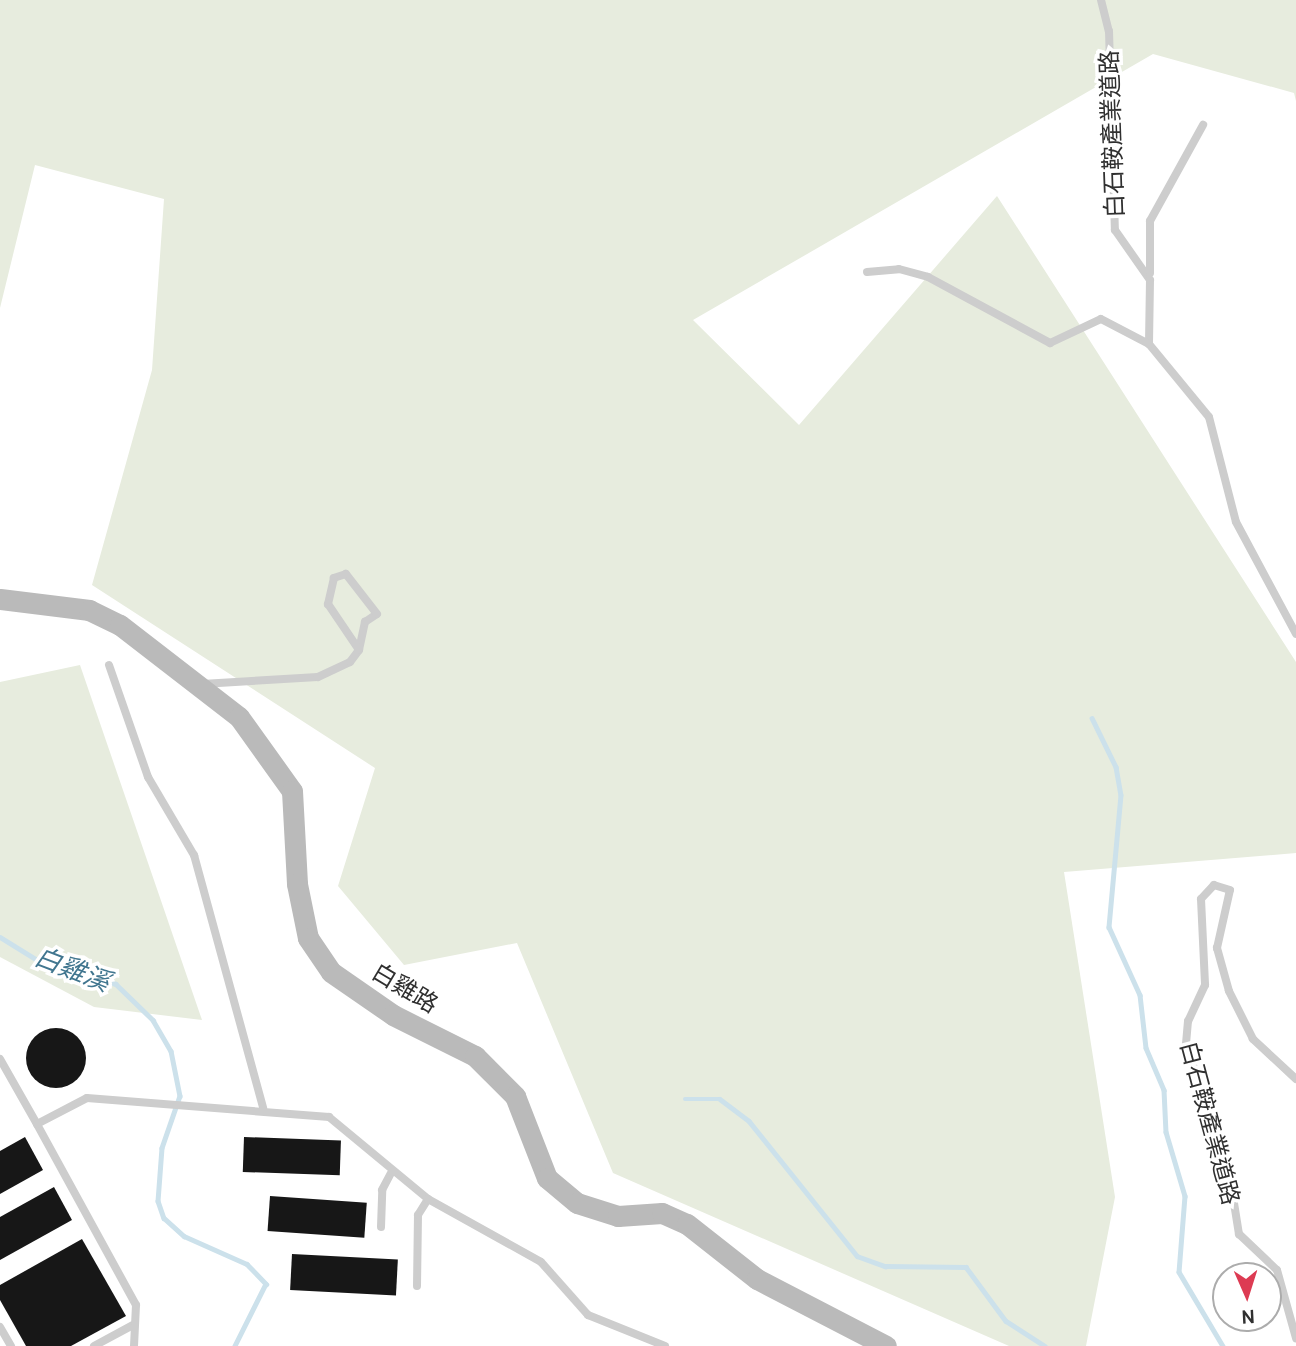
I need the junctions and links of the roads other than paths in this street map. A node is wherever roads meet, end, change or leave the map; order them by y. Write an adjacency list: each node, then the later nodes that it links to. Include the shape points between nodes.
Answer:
1 (1101, 0): 4 (lane, 白石鞍產業道路, via 1109,31 1115,230)
2 (1203, 125): 4 (lane, via 1150,221)
3 (867, 272): 5 (lane, via 899,269 928,277 1050,343 1101,319)
4 (1150, 280): 5 (lane)
5 (1149, 344): 7 (lane, via 1209,417 1236,522)
6 (0, 599): 10 (street, 白雞路, via 89,610)
7 (1296, 634)
8 (359, 650): 8 (lane, via 365,622 377,614 346,574 334,578 328,604); 10 (lane, via 341,668 318,677)
9 (109, 665): 13 (lane, via 148,777 194,855)
10 (202, 684): 26 (street, 白雞路, via 239,717 292,792 297,884 308,938 331,972 393,1015 475,1056 515,1096 547,1178 577,1203 618,1216 662,1213 687,1224 757,1279)
11 (0, 1059): 14 (lane)
12 (1296, 1079): 21 (lane, 白石鞍產業道路, via 1253,1039 1228,991 1217,948 1230,890 1214,884 1201,899 1205,985 1188,1021 1186,1044 1230,1178 1239,1234 1277,1270)
13 (263, 1108): 14 (lane, via 87,1098); 15 (lane, via 329,1117)
14 (37, 1124): 19 (lane, via 136,1305)
15 (391, 1173): 16 (lane); 17 (lane, via 382,1190)
16 (428, 1199): 18 (lane, via 418,1215); 25 (lane, via 541,1262 588,1315)
17 (381, 1227)
18 (417, 1286)
19 (133, 1325): 23 (lane); 24 (lane)
20 (0, 1326): 22 (lane)
21 (1296, 1338)
22 (11, 1346)
23 (94, 1346)
24 (134, 1346)
25 (665, 1346)
26 (886, 1346)

